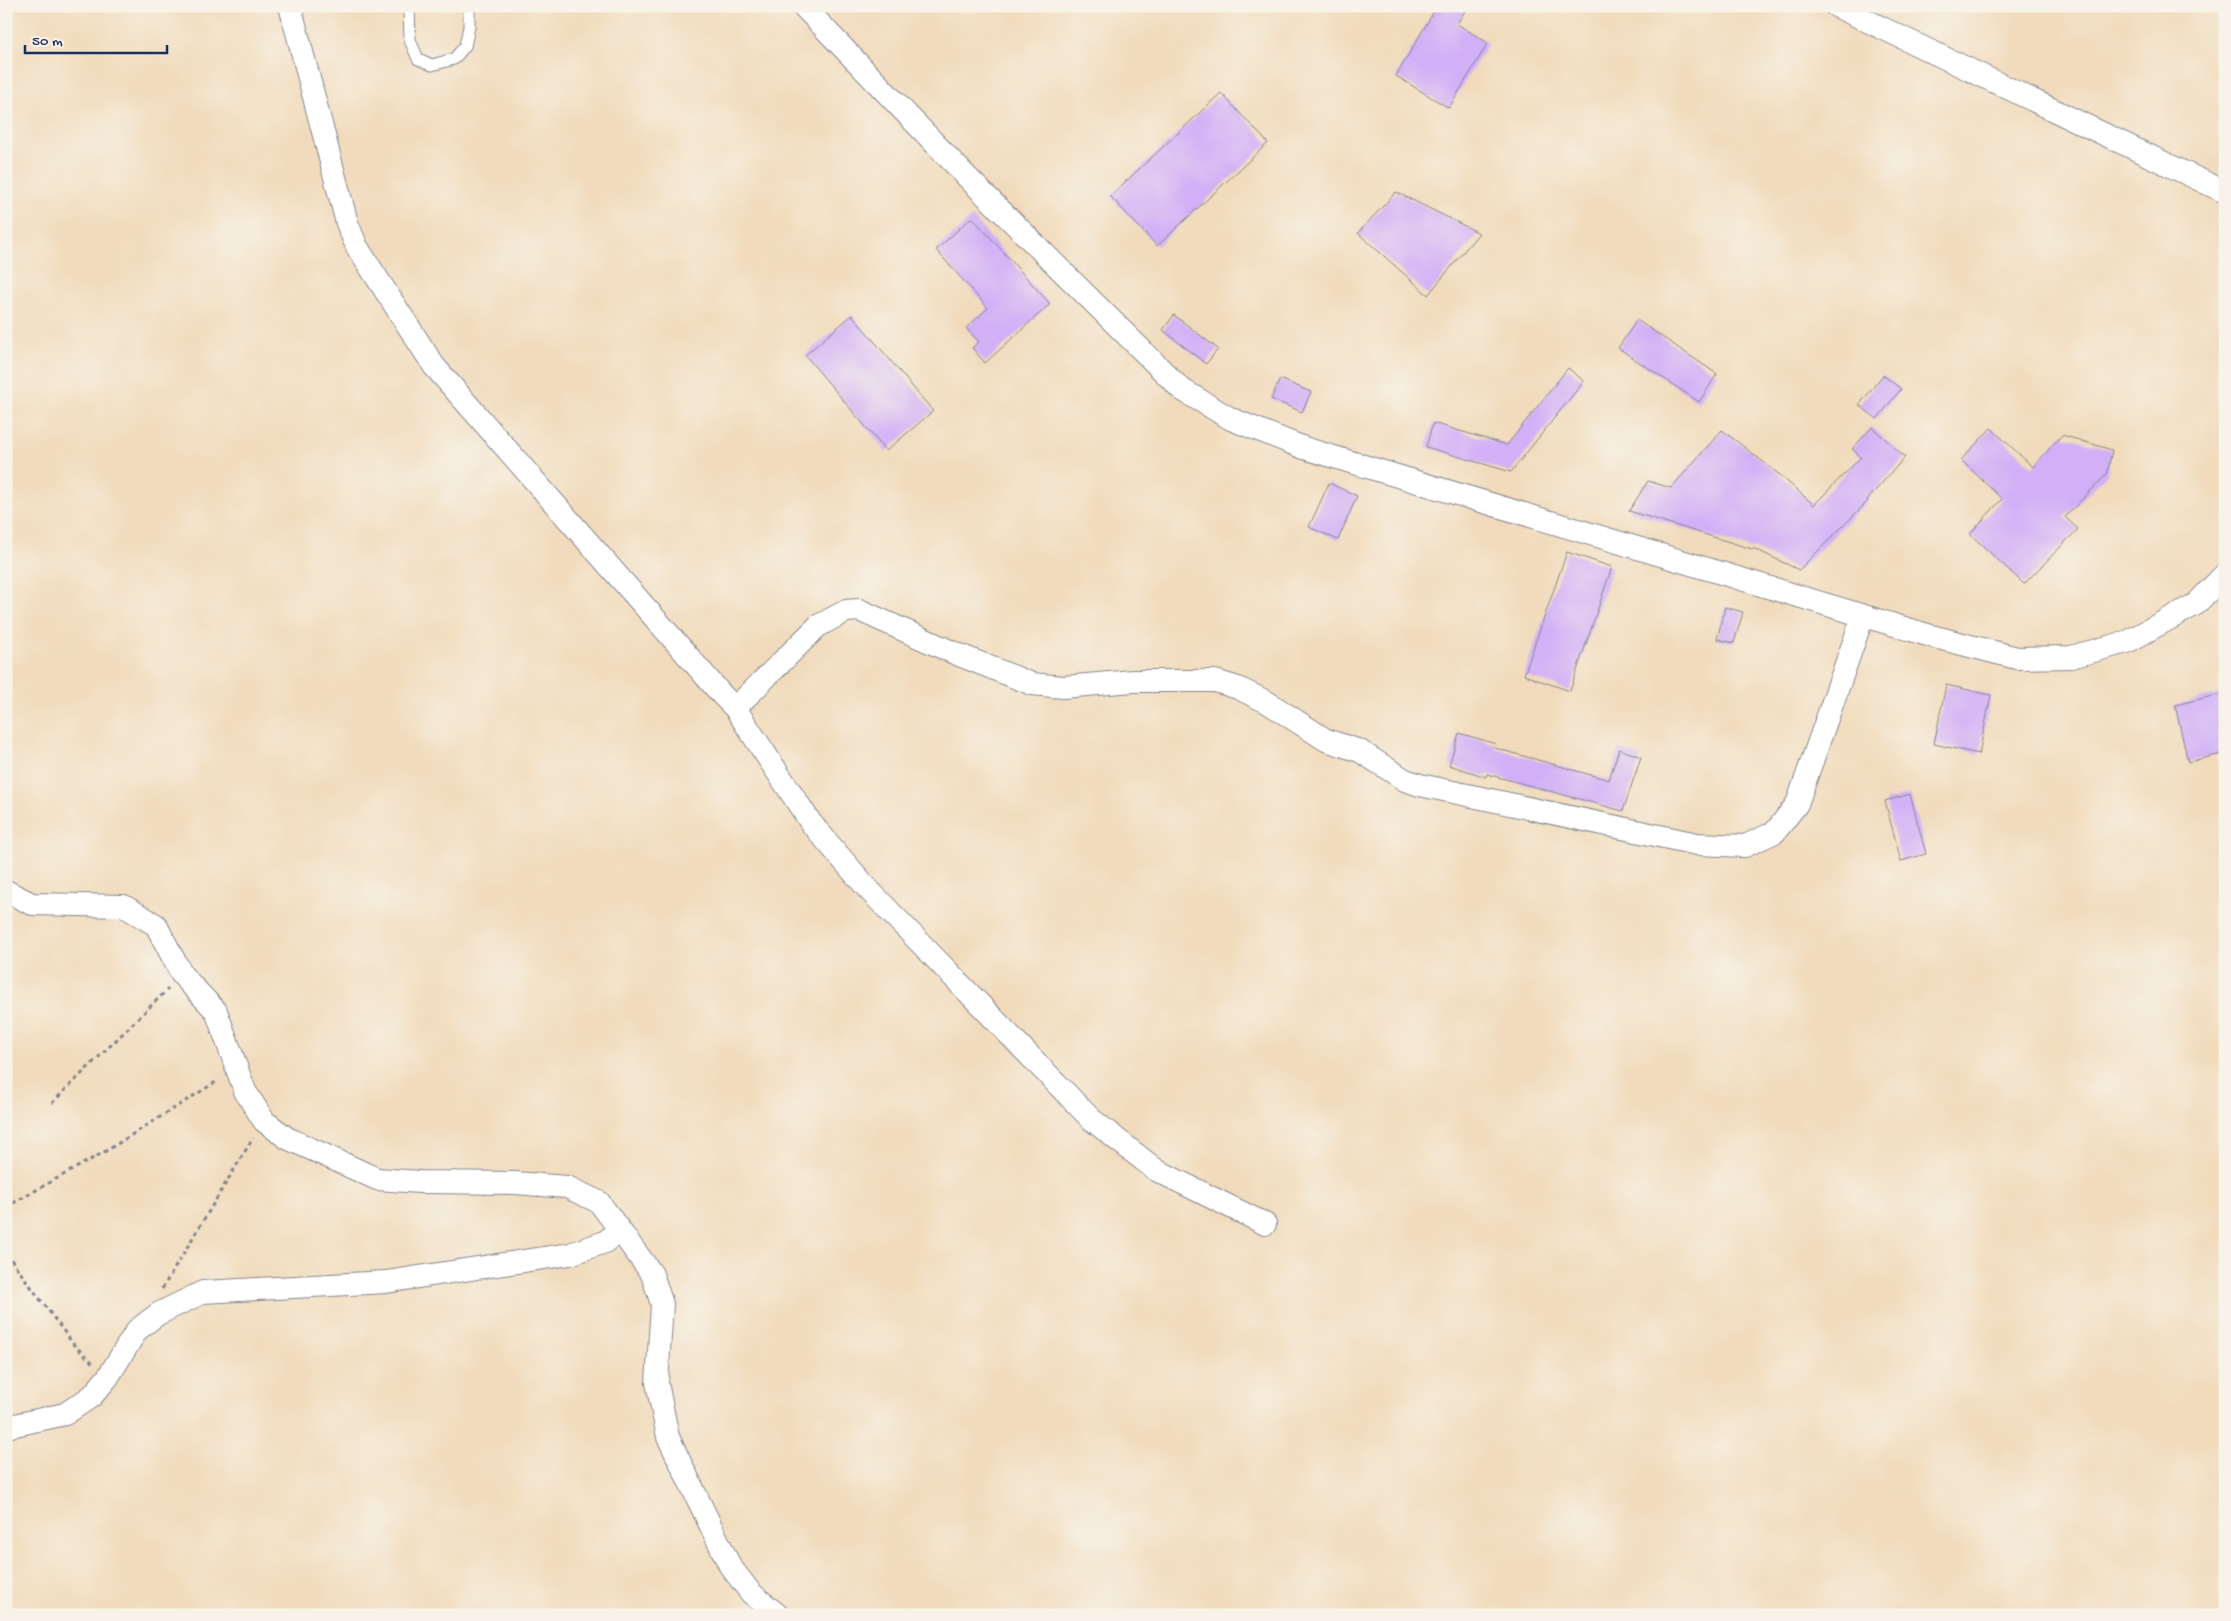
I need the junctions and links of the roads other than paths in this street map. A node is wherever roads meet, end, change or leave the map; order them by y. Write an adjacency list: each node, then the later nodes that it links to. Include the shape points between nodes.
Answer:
1 (290, 6): 9 (street, via 347,223 357,247 434,366)
2 (409, 6): 3 (lane, via 410,40 418,58 432,65 454,59 465,46)
3 (469, 6)
4 (803, 6): 8 (street, via 968,178 1181,389 1231,419 1304,448)
5 (1840, 7): 6 (street)
6 (2225, 192)
7 (2225, 574): 8 (street, via 2196,604 2127,642 2071,657 2017,658)
8 (1863, 616): 9 (street, via 1797,804 1775,832 1746,846 1697,844 1405,780 1360,751 1326,740 1267,702 1216,681 1133,681 1063,687 1032,684 859,610 846,611 818,626)
9 (735, 708): 11 (street, via 811,822 867,888 1091,1119 1156,1170)
10 (6, 891): 12 (street, via 32,904 124,906 156,925 182,975 216,1011 245,1091 264,1121 287,1138 377,1179 567,1187 599,1202)
11 (1265, 1224)
12 (619, 1230): 13 (street, via 605,1242 570,1254 386,1282 203,1292 158,1314 137,1330 108,1377 92,1396 66,1414); 14 (street, via 652,1274 662,1304 657,1384 668,1437 730,1566 751,1593)
13 (6, 1427)
14 (778, 1615)

